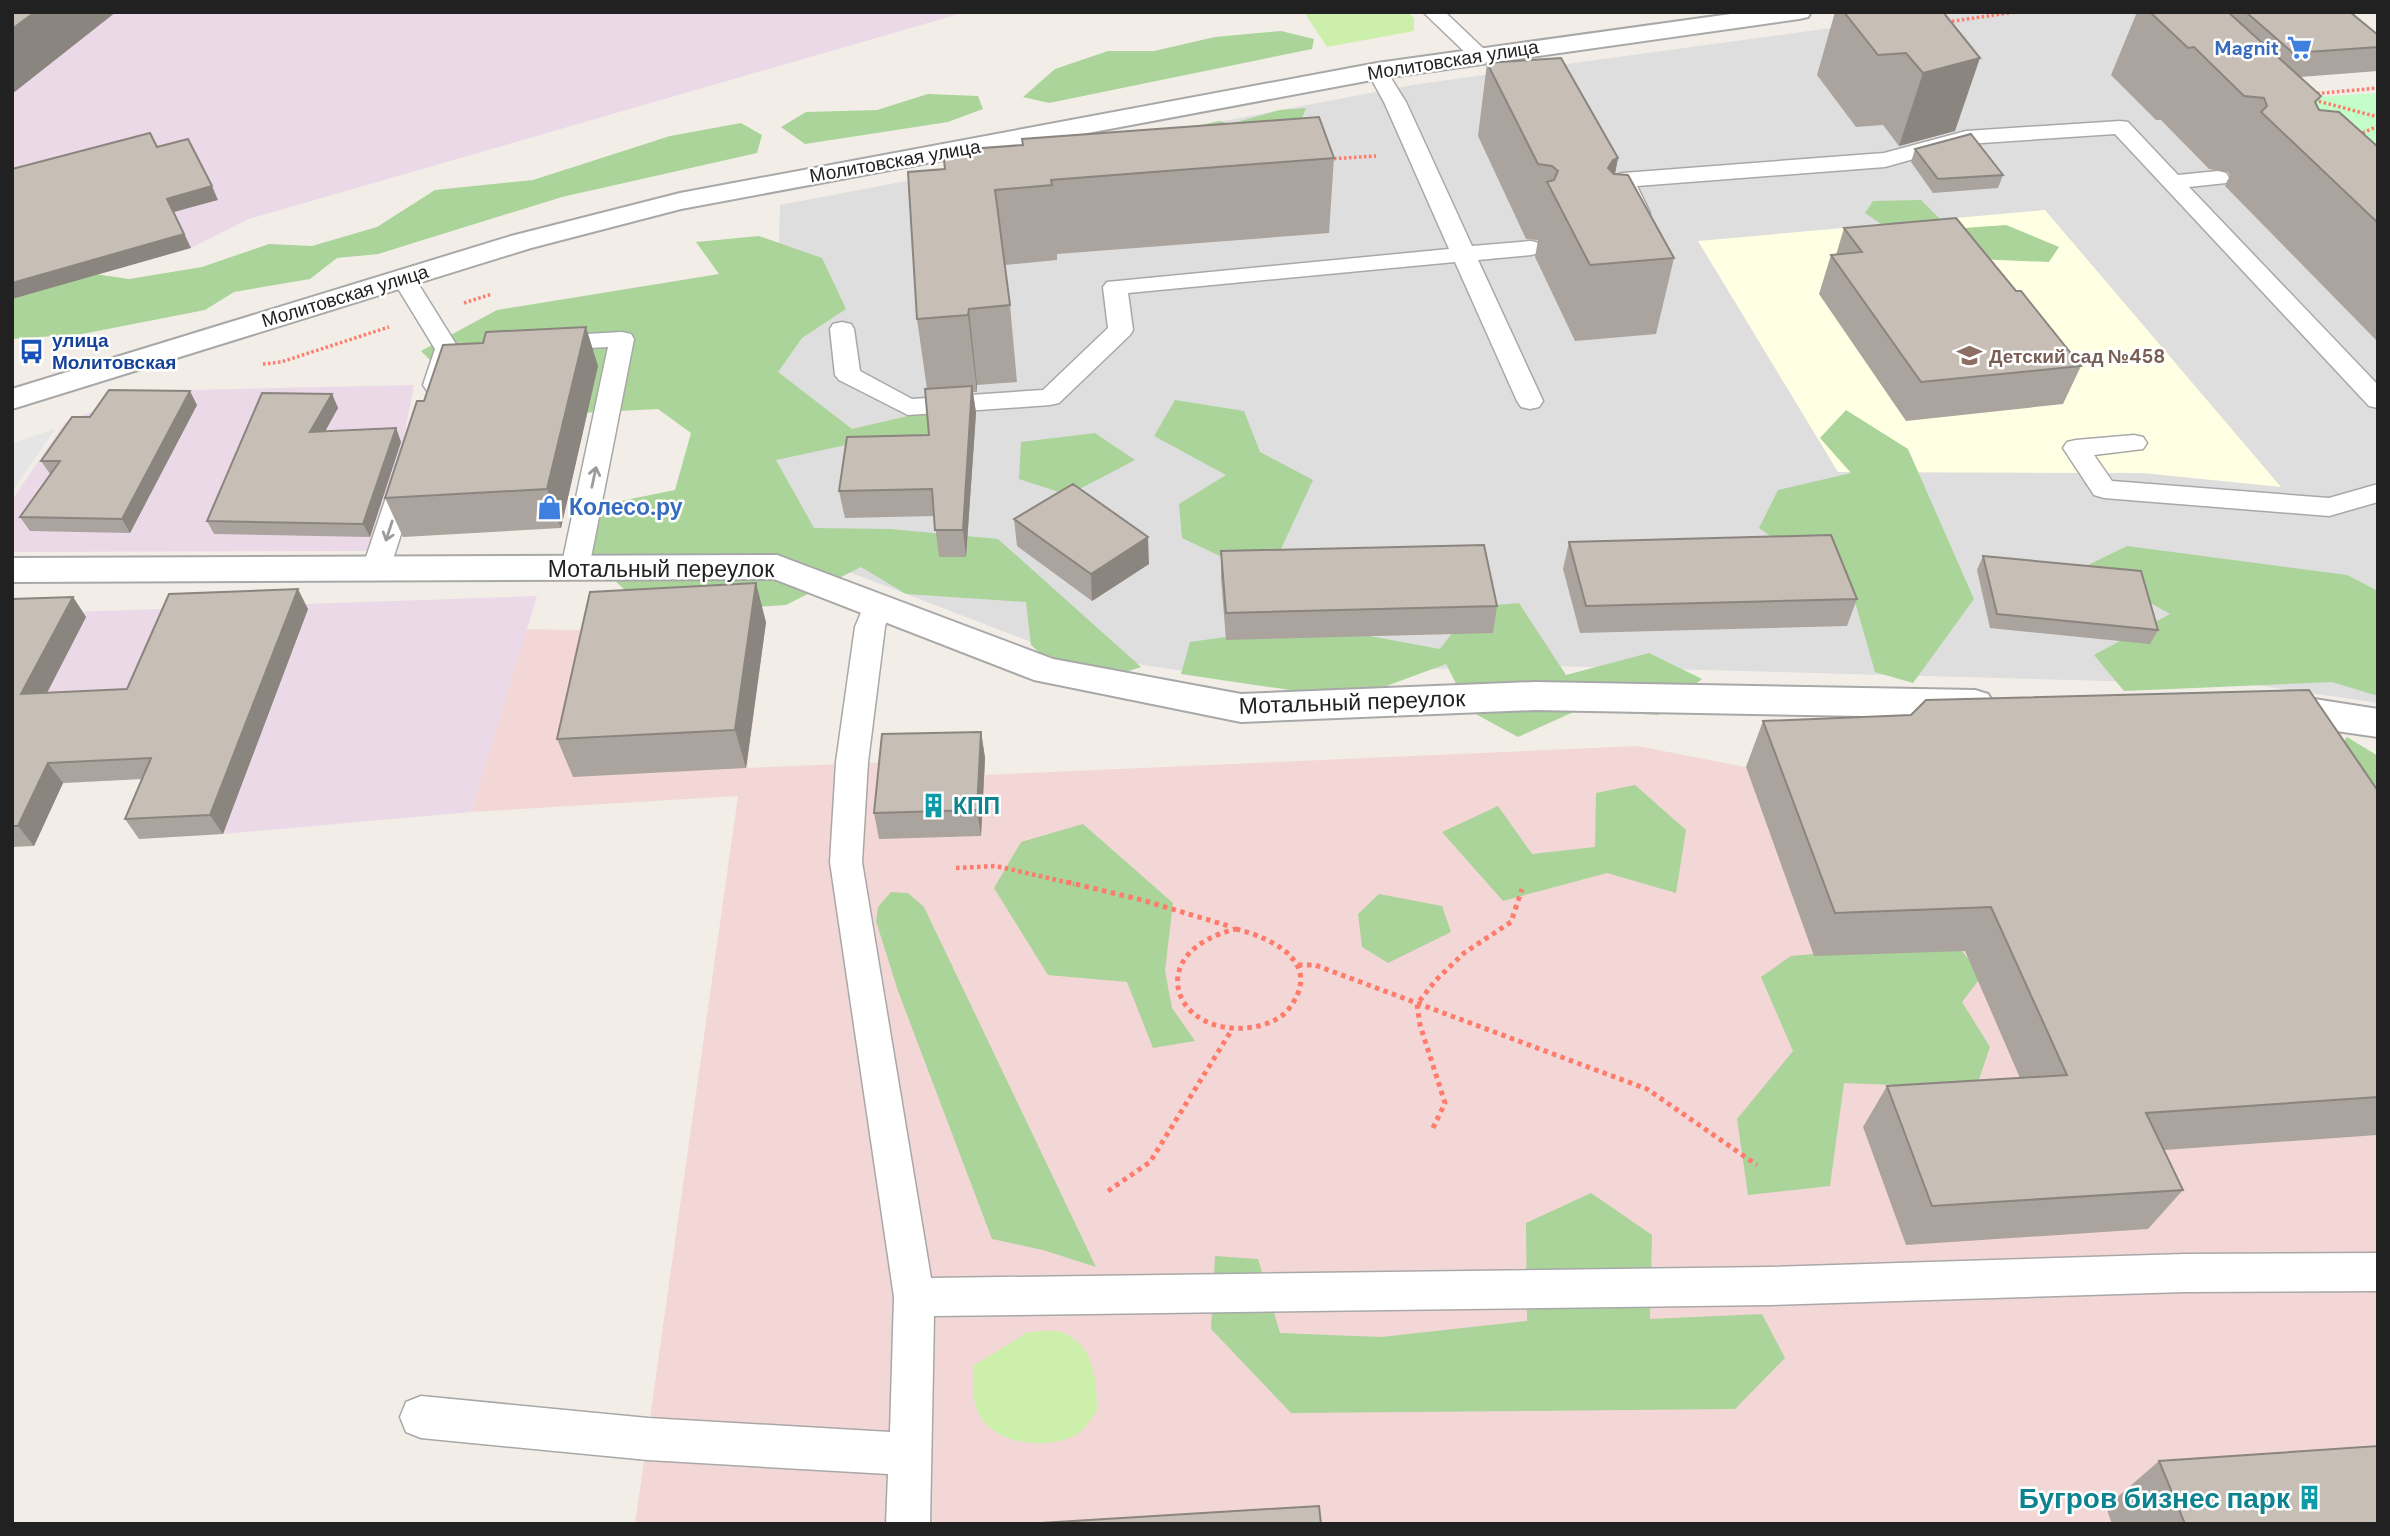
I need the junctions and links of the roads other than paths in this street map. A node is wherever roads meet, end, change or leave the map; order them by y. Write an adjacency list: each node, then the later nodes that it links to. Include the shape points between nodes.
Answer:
1 (1433, 12): 3 (lane)
2 (1799, 12): 3 (street, Молитовская улица)
3 (1479, 55): 4 (street, Молитовская улица)
4 (1377, 71): 9 (lane); 10 (street, Молитовская улица, via 680,201)
5 (2218, 178): 6 (lane)
6 (2172, 182): 7 (lane, via 2120,127 1966,138 1885,160 1623,180); 16 (lane)
7 (1652, 237)
8 (1531, 248): 9 (lane)
9 (1464, 254): 11 (lane, via 1115,287 1121,330 1050,397 908,407 848,375); 17 (lane)
10 (403, 278): 14 (lane); 15 (street, Молитовская улица)
11 (842, 329)
12 (528, 345): 22 (lane, one-way to 12, via 622,340)
13 (474, 348): 14 (lane)
14 (447, 349): 18 (lane)
15 (12, 399)
16 (2378, 400)
17 (1531, 401)
18 (426, 414)
19 (2134, 443): 21 (lane, via 2076,448 2104,489 2329,507)
20 (414, 453): 23 (lane, one-way to 23)
21 (2378, 493)
22 (575, 568): 23 (street, Мотальный переулок); 25 (street, Мотальный переулок, via 777,567)
23 (376, 569): 24 (street, Мотальный переулок)
24 (12, 570)
25 (877, 605): 26 (street, Мотальный переулок, via 1047,671 1241,708 1535,696); 30 (lane, via 852,762 846,862)
26 (2005, 705)
27 (2240, 709): 28 (street, via 2295,710)
28 (2378, 723)
29 (2378, 1272): 30 (lane, via 1769,1286)
30 (914, 1297): 32 (lane)
31 (421, 1417): 32 (lane, via 648,1439)
32 (910, 1454): 33 (lane)
33 (908, 1524)

